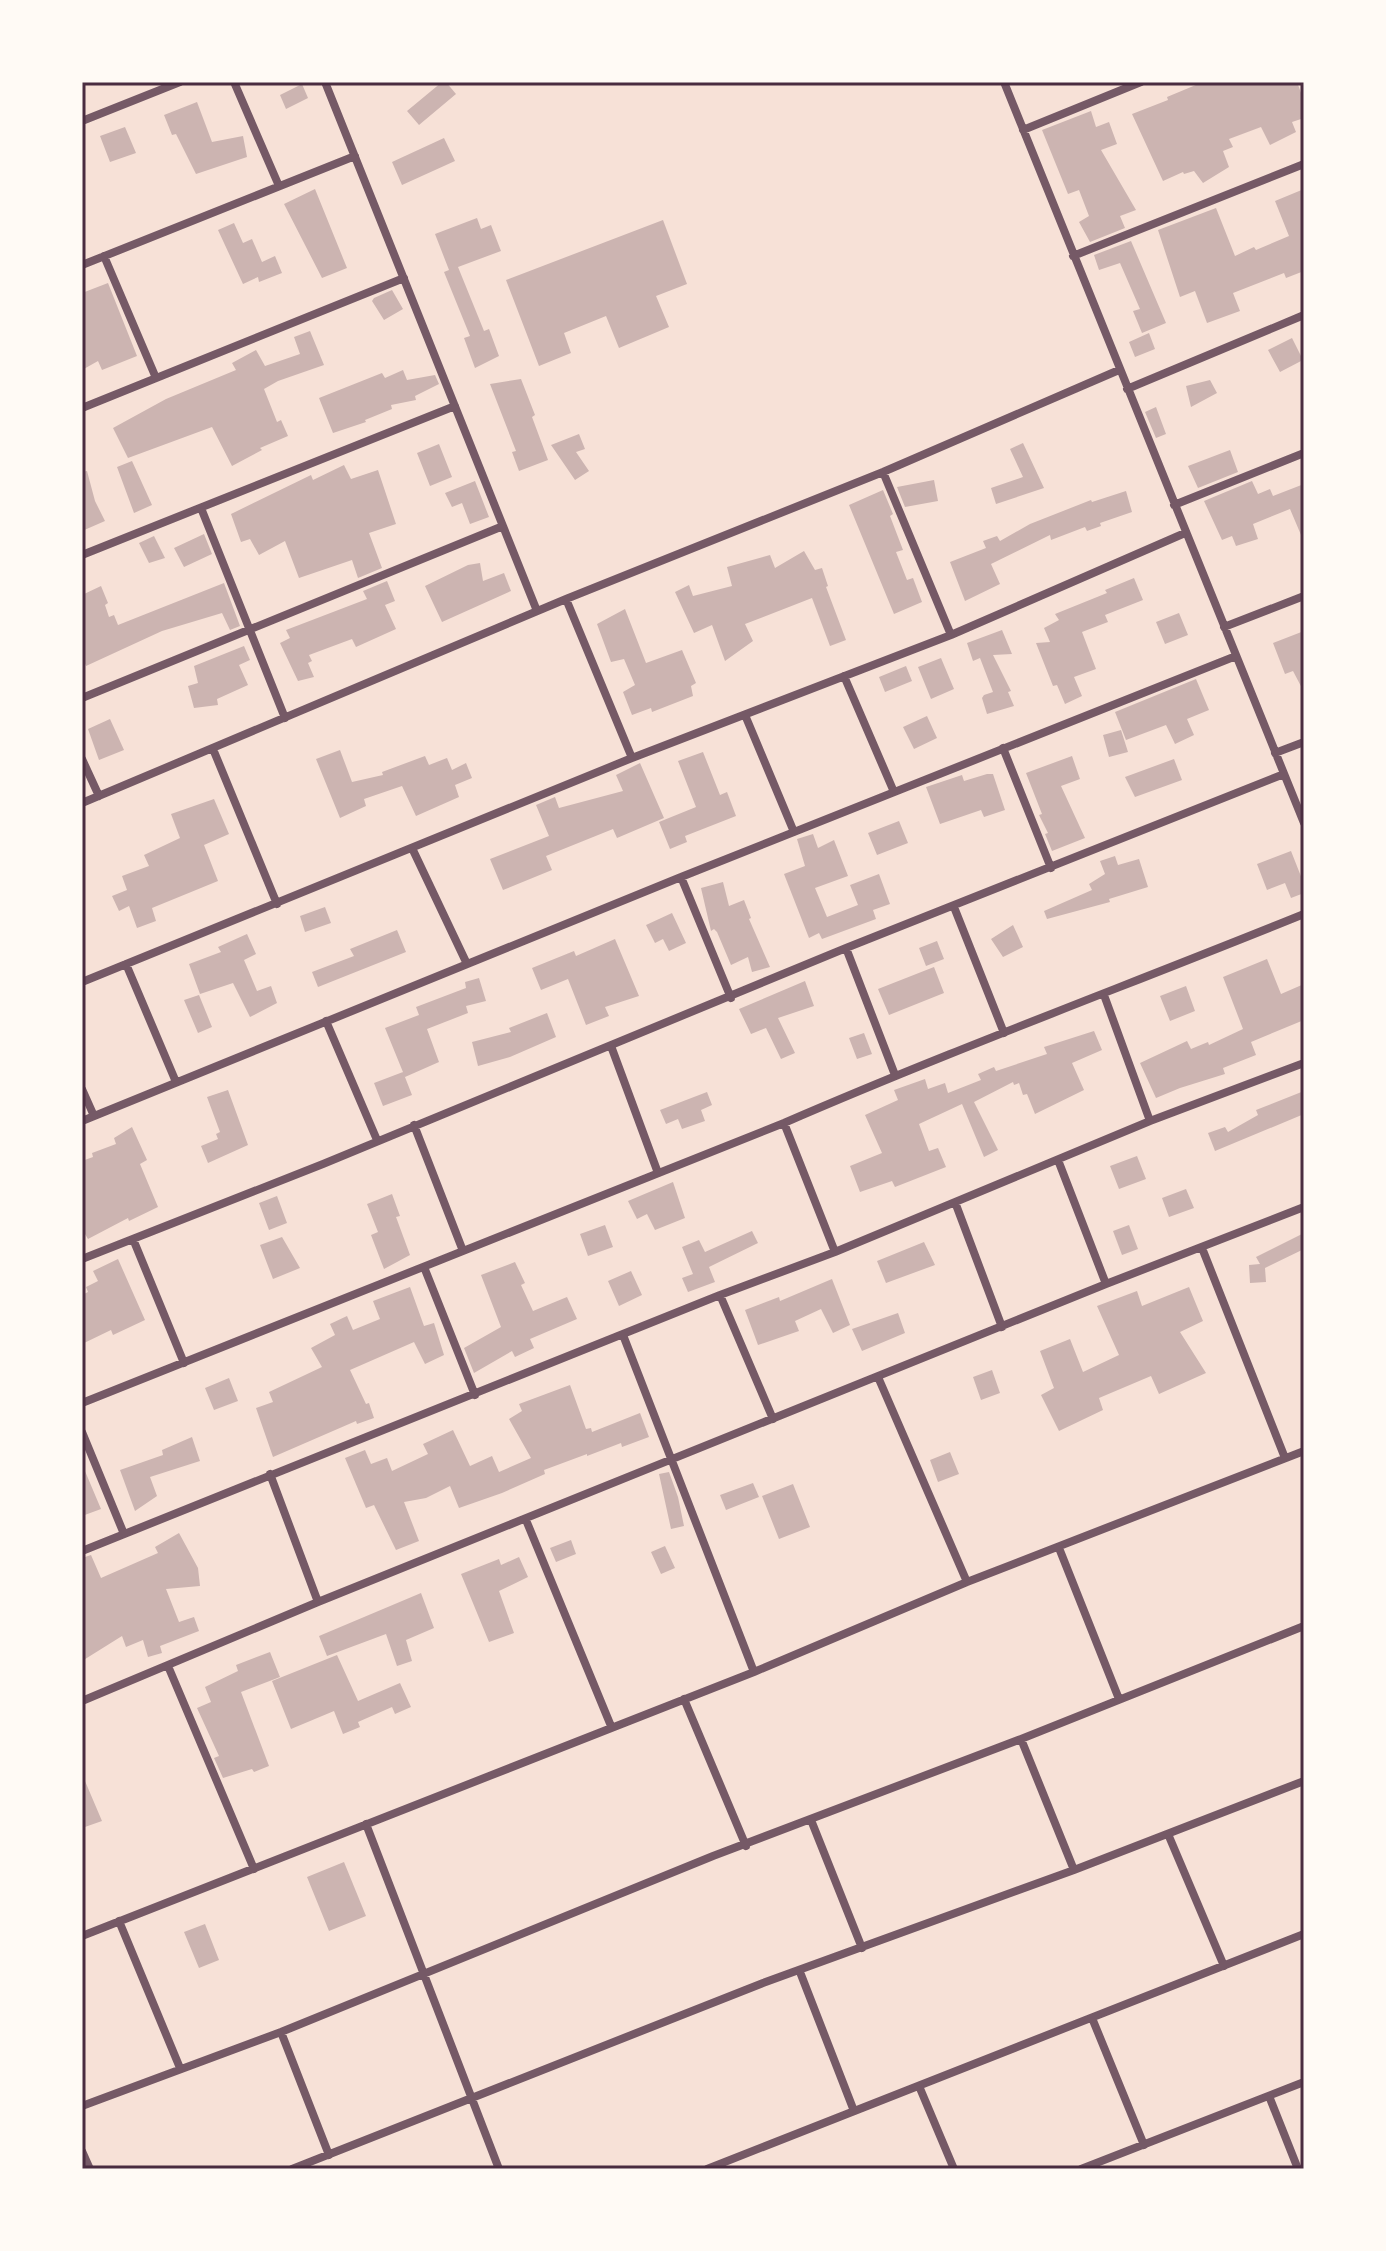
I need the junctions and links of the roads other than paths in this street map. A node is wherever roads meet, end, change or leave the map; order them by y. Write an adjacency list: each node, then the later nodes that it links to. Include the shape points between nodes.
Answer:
1 (180, 82): 6 (street)
2 (234, 82): 10 (street)
3 (325, 82): 8 (street)
4 (1004, 82): 7 (street)
5 (1141, 82): 7 (street)
6 (82, 121)
7 (1023, 130): 12 (street)
8 (355, 156): 10 (street); 14 (street)
9 (1304, 164): 12 (street)
10 (279, 186): 11 (street)
11 (104, 256): 13 (street); 17 (street)
12 (1073, 256): 16 (street)
13 (82, 265)
14 (404, 278): 17 (street); 19 (street)
15 (1304, 315): 18 (street)
16 (1119, 370): 18 (street); 22 (street)
17 (156, 378): 20 (street)
18 (1127, 389): 23 (street)
19 (455, 406): 24 (street); 25 (street)
20 (82, 408)
21 (1304, 453): 23 (street)
22 (883, 472): 29 (street); 33 (street)
23 (1174, 505): 26 (street)
24 (201, 508): 27 (street); 32 (street)
25 (503, 526): 30 (street); 32 (street)
26 (1185, 533): 31 (street); 33 (street)
27 (82, 555)
28 (1304, 596): 31 (street)
29 (566, 599): 30 (street); 43 (street)
30 (537, 611): 38 (street)
31 (1224, 627): 34 (street)
32 (249, 630): 36 (street); 38 (street)
33 (951, 635): 35 (street)
34 (1236, 656): 40 (street); 42 (street)
35 (844, 676): 37 (street); 46 (street)
36 (82, 698)
37 (745, 715): 43 (street); 50 (street)
38 (285, 718): 41 (street)
39 (1304, 742): 42 (street)
40 (1003, 748): 46 (street); 52 (street)
41 (213, 749): 47 (street); 54 (street)
42 (1275, 753): 45 (street)
43 (632, 758): 51 (street)
44 (82, 759): 47 (street)
45 (1284, 774): 49 (street); 52 (street)
46 (894, 792): 50 (street)
47 (99, 796): 48 (street)
48 (82, 803)
49 (1304, 823)
50 (794, 832): 53 (street)
51 (412, 848): 54 (street); 59 (street)
52 (1051, 868): 55 (street)
53 (681, 877): 59 (street); 62 (street)
54 (277, 904): 58 (street)
55 (954, 907): 57 (street); 64 (street)
56 (1304, 914): 61 (street)
57 (846, 948): 62 (street); 67 (street)
58 (126, 964): 60 (street); 68 (street)
59 (467, 964): 63 (street)
60 (82, 982)
61 (1104, 995): 64 (street); 72 (street)
62 (731, 998): 65 (street)
63 (326, 1021): 68 (street); 75 (street)
64 (1004, 1033): 67 (street)
65 (611, 1046): 74 (street); 77 (street)
66 (1304, 1063): 72 (street)
67 (895, 1075): 73 (street)
68 (176, 1082): 70 (street)
69 (82, 1089): 70 (street)
70 (94, 1116): 71 (street)
71 (82, 1121)
72 (1150, 1121): 76 (street)
73 (784, 1123): 77 (street); 83 (street)
74 (414, 1125): 75 (street); 82 (street)
75 (377, 1140): 80 (street)
76 (1058, 1160): 78 (street); 86 (street)
77 (658, 1173): 82 (street)
78 (955, 1202): 83 (street); 88 (street)
79 (1304, 1207): 81 (street)
80 (133, 1239): 84 (street); 90 (street)
81 (1202, 1248): 86 (street); 97 (street)
82 (463, 1251): 85 (street)
83 (835, 1252): 87 (street)
84 (82, 1259)
85 (424, 1267): 90 (street); 92 (street)
86 (1106, 1284): 88 (street)
87 (720, 1295): 89 (street); 94 (street)
88 (1002, 1327): 91 (street)
89 (623, 1335): 92 (street); 98 (street)
90 (184, 1363): 93 (street)
91 (878, 1377): 94 (street); 104 (street)
92 (475, 1395): 99 (street)
93 (82, 1403)
94 (773, 1419): 98 (street)
95 (82, 1432): 101 (street)
96 (1304, 1451): 97 (street)
97 (1285, 1458): 102 (street)
98 (674, 1461): 100 (street); 108 (street)
99 (270, 1474): 101 (street); 105 (street)
100 (526, 1520): 105 (street); 112 (street)
101 (124, 1534): 103 (street)
102 (1059, 1548): 104 (street); 110 (street)
103 (82, 1551)
104 (967, 1582): 108 (street)
105 (318, 1602): 107 (street)
106 (1304, 1626): 110 (street)
107 (168, 1666): 111 (street); 119 (street)
108 (754, 1672): 109 (street)
109 (684, 1699): 112 (street); 118 (street)
110 (1119, 1699): 113 (street)
111 (82, 1701)
112 (611, 1726): 116 (street)
113 (1021, 1739): 115 (street); 120 (street)
114 (1304, 1781): 117 (street)
115 (811, 1820): 118 (street); 124 (street)
116 (366, 1824): 119 (street); 127 (street)
117 (1168, 1834): 120 (street); 125 (street)
118 (746, 1846): 127 (street)
119 (254, 1869): 121 (street)
120 (1074, 1870): 124 (street)
121 (119, 1921): 123 (street); 130 (street)
122 (1304, 1934): 125 (street)
123 (82, 1936)
124 (862, 1948): 126 (street)
125 (1224, 1966): 128 (street)
126 (800, 1972): 134 (street); 136 (street)
127 (422, 1973): 129 (street); 134 (street)
128 (1092, 2018): 132 (street); 137 (street)
129 (281, 2032): 130 (street); 139 (street)
130 (180, 2068): 135 (street)
131 (1304, 2082): 133 (street)
132 (919, 2086): 136 (street); 144 (street)
133 (1269, 2096): 137 (street); 146 (street)
134 (471, 2097): 139 (street); 142 (street)
135 (82, 2106)
136 (854, 2111): 143 (street)
137 (1144, 2145): 145 (street)
138 (82, 2151): 140 (street)
139 (329, 2155): 141 (street)
140 (90, 2169)
141 (292, 2169)
142 (499, 2169)
143 (707, 2169)
144 (954, 2169)
145 (1081, 2169)
146 (1298, 2169)

